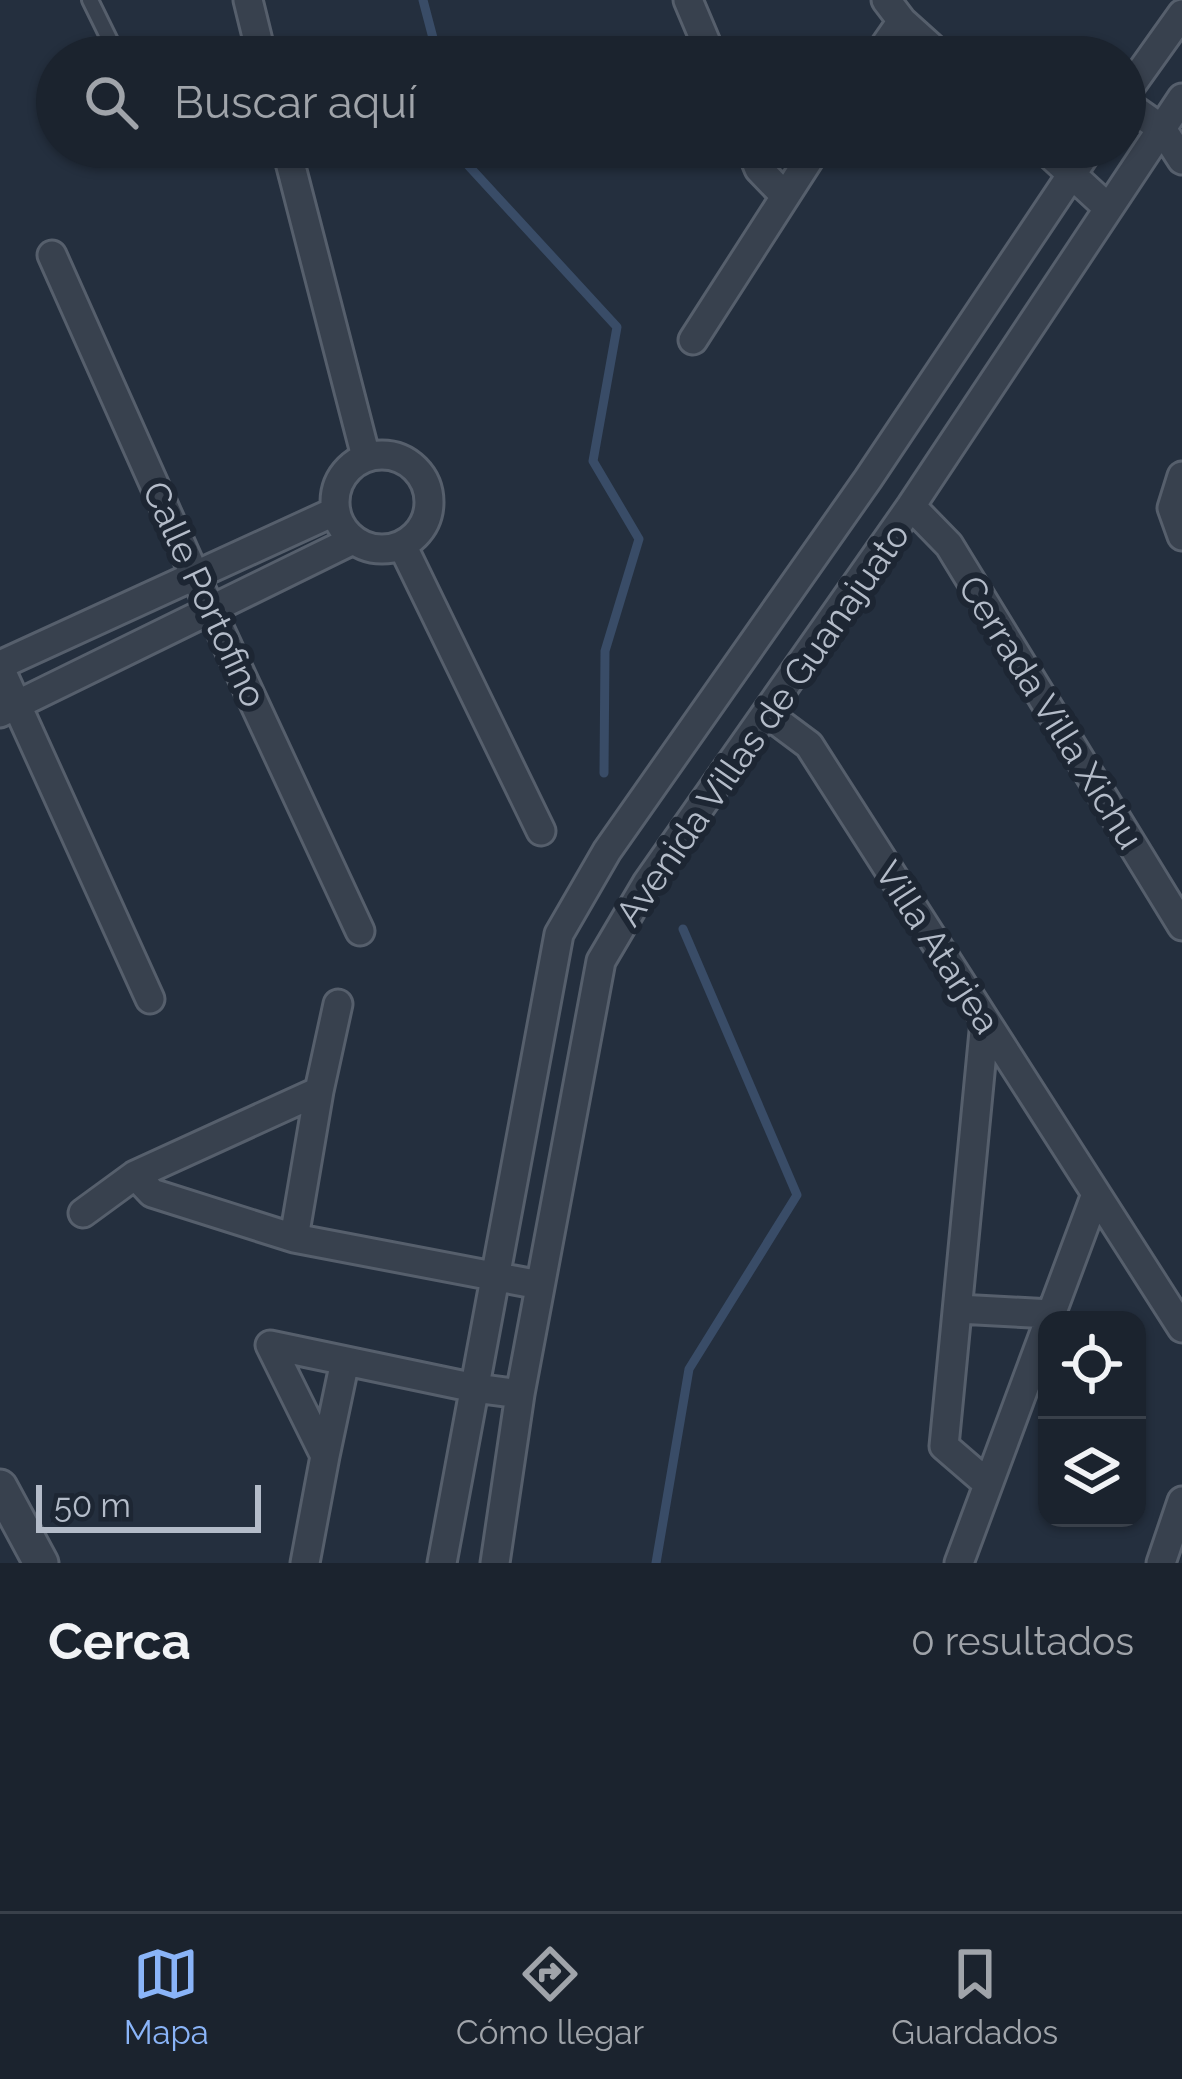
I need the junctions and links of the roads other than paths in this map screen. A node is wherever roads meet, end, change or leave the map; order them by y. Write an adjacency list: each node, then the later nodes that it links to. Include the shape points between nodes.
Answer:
1 (90, 0): 6 (lane)
2 (248, 0): 7 (street)
3 (688, 0): 8 (street)
4 (894, 10): 9 (street)
5 (1182, 14): 10 (street)
6 (108, 36)
7 (257, 36)
8 (703, 36)
9 (921, 36)
10 (1146, 67)
11 (1182, 98): 13 (street, Avenida Villas de Guanajuato)
12 (1146, 116): 13 (street)
13 (1162, 129): 14 (street, Avenida Villas de Guanajuato); 15 (street)
14 (1146, 152)
15 (1182, 160)
16 (291, 168): 27 (street)
17 (759, 168): 23 (street)
18 (803, 168): 23 (street)
19 (1065, 168): 22 (street)
20 (1076, 168): 22 (street, Avenida Villas de Guanajuato)
21 (1134, 168): 24 (street, Avenida Villas de Guanajuato)
22 (1072, 174): 24 (street); 50 (street, Avenida Villas de Guanajuato, via 607,850 559,934)
23 (784, 195): 26 (street)
24 (1107, 207): 29 (street, Avenida Villas de Guanajuato)
25 (52, 255): 34 (street, Calle Portofino)
26 (693, 340)
27 (366, 457): 30 (street, via 336,489); 33 (street, via 386,454 421,474 428,514)
28 (1182, 476): 31 (street, via 1172,508)
29 (911, 506): 38 (street, Avenida Villas de Guanajuato); 40 (street, Cerrada Villa Xichu, via 949,545)
30 (336, 512): 32 (street); 34 (street)
31 (1182, 536)
32 (353, 540): 33 (street, via 377,549); 35 (street)
33 (402, 545): 39 (street)
34 (195, 575): 35 (street, Calle Portofino); 36 (street)
35 (212, 609): 37 (street); 41 (street, Calle Portofino)
36 (0, 667): 37 (street)
37 (8, 709): 42 (street)
38 (766, 712): 44 (street, Villa Atarjea, via 809,745); 51 (street, Avenida Villas de Guanajuato, via 601,961)
39 (541, 831)
40 (1182, 926)
41 (360, 931)
42 (150, 999)
43 (338, 1004): 45 (street)
44 (986, 1021): 47 (street, Villa Atarjea); 52 (street)
45 (319, 1091): 46 (street); 49 (street)
46 (135, 1175): 48 (street); 49 (street, via 152,1193)
47 (1096, 1194): 53 (street); 55 (street, Villa Atarjea)
48 (83, 1213)
49 (294, 1238): 50 (street)
50 (495, 1278): 51 (street); 58 (street, Avenida Villas de Guanajuato)
51 (540, 1285): 59 (street, Avenida Villas de Guanajuato)
52 (958, 1309): 54 (street); 61 (street, via 944,1446)
53 (1052, 1311)
54 (1038, 1319)
55 (1182, 1328)
56 (1038, 1350): 61 (street)
57 (346, 1361): 58 (street); 60 (street); 60 (street, via 270,1345)
58 (475, 1388): 59 (street); 66 (street, Avenida Villas de Guanajuato)
59 (520, 1394): 67 (street, Avenida Villas de Guanajuato)
60 (325, 1456): 65 (street)
61 (988, 1484): 68 (street)
62 (0, 1487): 64 (street)
63 (1182, 1501): 69 (street)
64 (41, 1563)
65 (304, 1563)
66 (442, 1563)
67 (495, 1563)
68 (959, 1563)
69 (1161, 1563)

